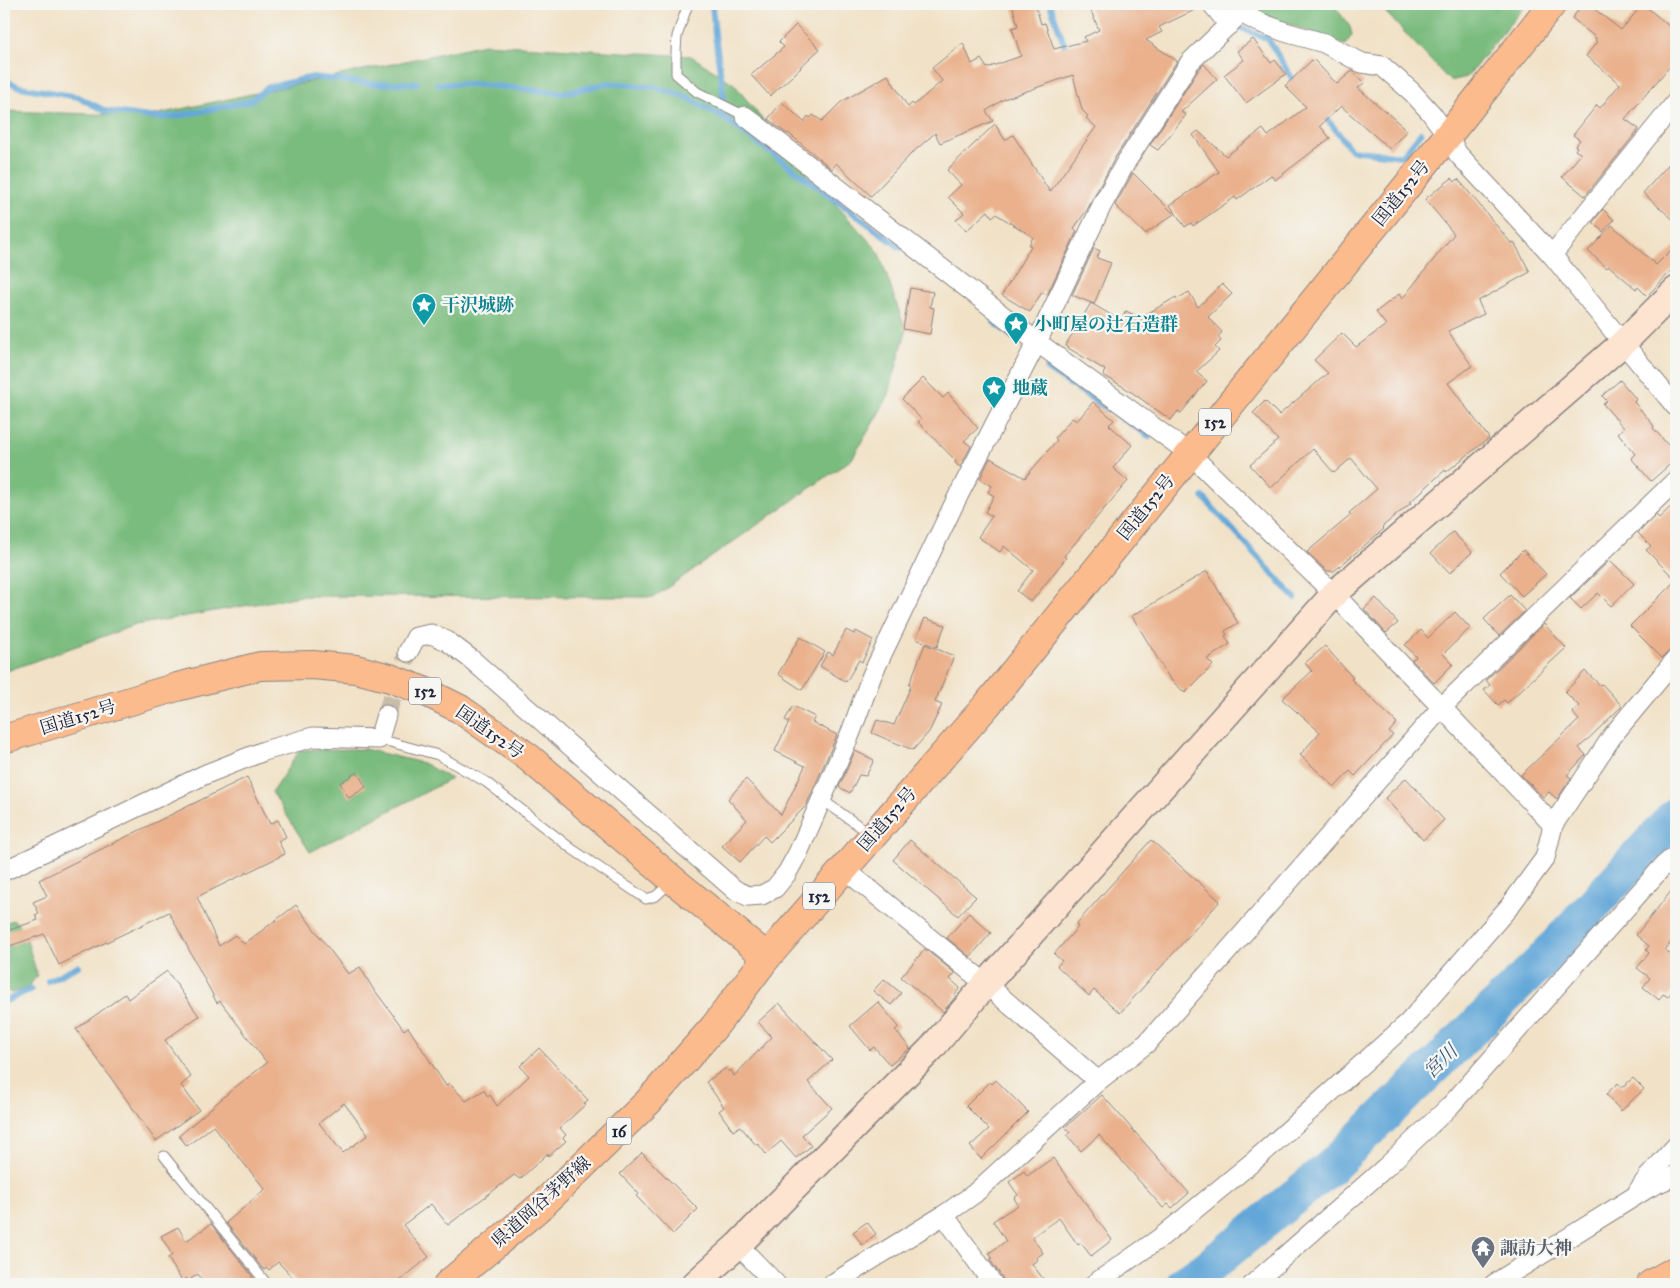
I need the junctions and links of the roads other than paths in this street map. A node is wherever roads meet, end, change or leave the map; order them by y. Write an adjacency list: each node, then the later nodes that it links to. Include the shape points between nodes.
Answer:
1 (688, 4): 6 (lane, via 677,36 676,74 698,92)
2 (1212, 4): 4 (street)
3 (1552, 4): 7 (main road, 国道152号 / 152)
4 (1240, 14): 7 (street, via 1324,44 1362,63 1382,66 1412,92); 10 (street, via 1190,62 1126,162)
5 (1676, 102): 8 (street)
6 (740, 114): 10 (street)
7 (1448, 136): 8 (street, via 1458,154); 13 (main road, 国道152号 / 152)
8 (1552, 255): 11 (street)
9 (1676, 290): 11 (street)
10 (1037, 342): 13 (street); 22 (street, via 872,675)
11 (1623, 343): 12 (street); 15 (street)
12 (1676, 407)
13 (1190, 453): 15 (street); 24 (main road, 国道152号 / 152, via 987,705)
14 (1676, 480): 18 (street)
15 (1334, 594): 18 (street); 30 (street)
16 (408, 652): 22 (street, via 416,637 431,634 447,641 735,890 748,896 762,895 775,888 787,873)
17 (1676, 659): 23 (street, via 1613,735)
18 (1442, 707): 23 (street); 31 (street, via 1147,1043)
19 (386, 714): 21 (street)
20 (4, 739): 28 (main road, 国道152号 / 152, via 177,687 260,666 314,665 356,669 424,691 460,709 528,757)
21 (378, 739): 27 (street, via 313,737 264,750 206,774); 28 (lane, via 438,755 486,782 572,848 646,899 656,896)
22 (821, 799): 24 (lane)
23 (1553, 825): 45 (street, via 1545,858 1509,907 1409,1022 1255,1160 1160,1238)
24 (872, 835): 26 (main road, 国道152号 / 152)
25 (1676, 855): 46 (street, via 1450,1106)
26 (843, 868): 29 (main road, 国道152号 / 152); 30 (street)
27 (4, 872)
28 (673, 880): 29 (main road, 国道152号 / 152)
29 (767, 957): 40 (main road, 県道岡谷茅野線 / 16, via 714,1027 648,1102 543,1204)
30 (986, 984): 31 (street); 37 (street, via 931,1049)
31 (1098, 1081): 36 (street, via 974,1194)
32 (1676, 1146): 35 (street)
33 (164, 1156): 39 (lane)
34 (1676, 1174): 35 (street)
35 (1634, 1197): 47 (street)
36 (944, 1215): 43 (street); 44 (street)
37 (738, 1245): 41 (street); 42 (street)
38 (1676, 1270): 48 (main road)
39 (267, 1284)
40 (448, 1284)
41 (695, 1284)
42 (776, 1284)
43 (832, 1284)
44 (993, 1284)
45 (1094, 1284)
46 (1253, 1284)
47 (1494, 1284)
48 (1651, 1284)

